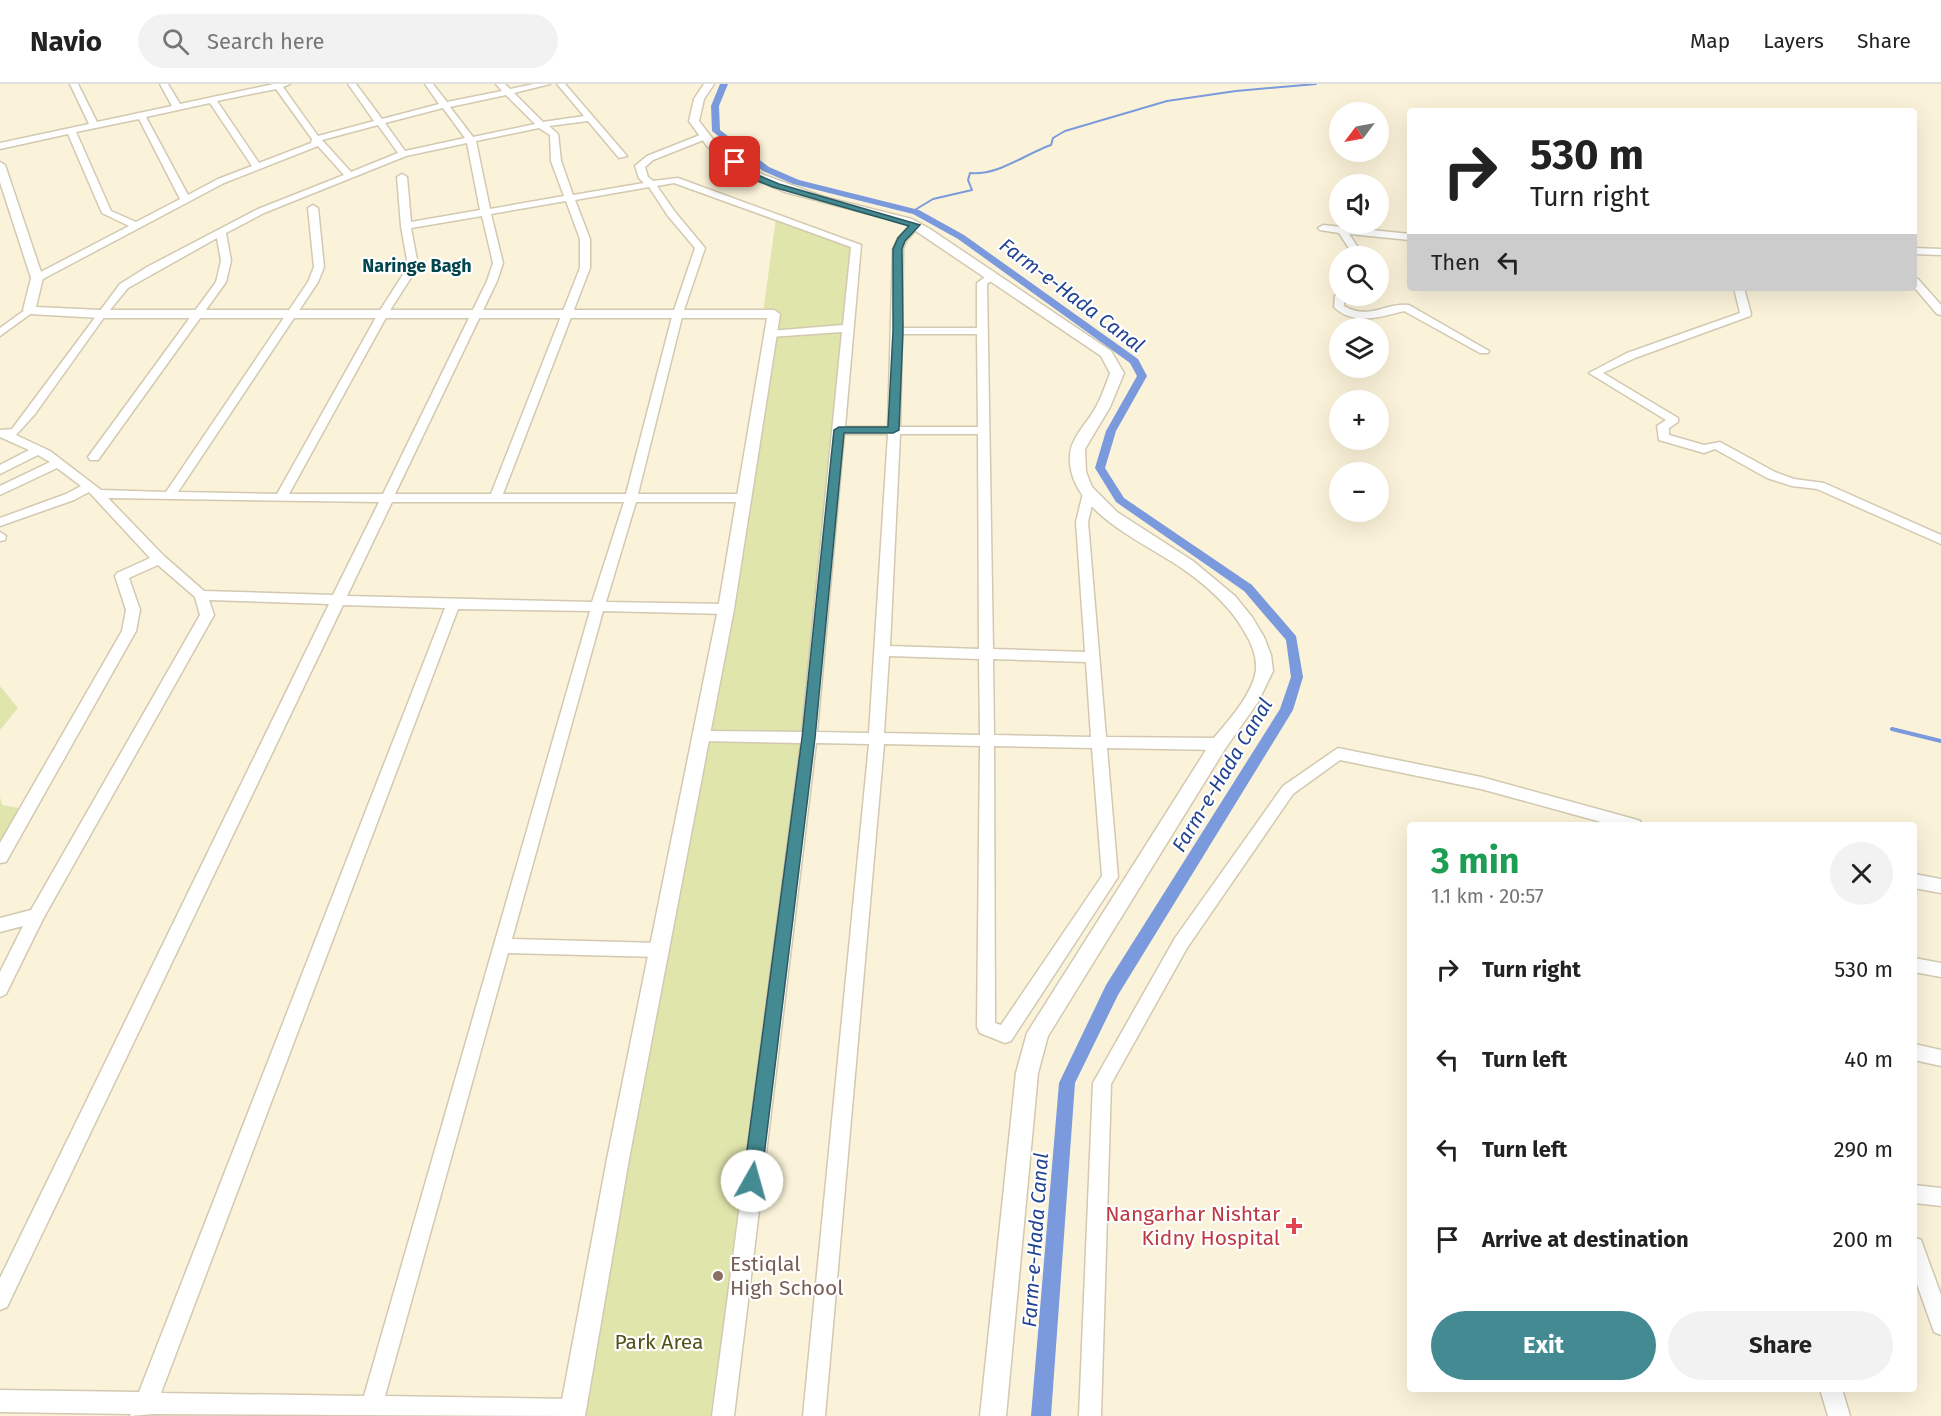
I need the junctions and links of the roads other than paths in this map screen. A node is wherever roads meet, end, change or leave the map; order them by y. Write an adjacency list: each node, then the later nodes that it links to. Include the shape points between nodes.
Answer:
1 (74, 84): 19 (street)
2 (164, 84): 14 (street)
3 (352, 84): 17 (street)
4 (429, 84): 13 (street)
5 (500, 84): 11 (street)
6 (546, 84): 11 (street)
7 (561, 84): 16 (street)
8 (709, 84): 21 (street, via 699,99 694,121)
9 (282, 85): 10 (street); 22 (street)
10 (254, 87): 12 (street)
11 (507, 93): 13 (street); 18 (street)
12 (212, 100): 14 (street); 28 (street)
13 (446, 106): 17 (street); 23 (street)
14 (177, 107): 15 (street)
15 (141, 115): 19 (street); 32 (street)
16 (590, 118): 18 (street); 26 (street)
17 (381, 122): 22 (street); 25 (street)
18 (541, 125): 23 (street); 33 (street, via 554,134 556,161)
19 (94, 126): 20 (street)
20 (71, 131): 24 (street); 36 (street, via 107,213)
21 (703, 137): 31 (street, via 650,158 640,166); 37 (street, via 750,175)
22 (316, 139): 28 (street, via 315,144); 29 (street)
23 (471, 140): 25 (street); 35 (street)
24 (0, 146)
25 (403, 154): 29 (street)
26 (622, 156)
27 (0, 165): 47 (street)
28 (257, 166): 32 (street)
29 (350, 176): 41 (street, via 261,211)
30 (402, 177): 38 (street)
31 (652, 186): 33 (street); 57 (street, via 700,248); 60 (street, via 675,180 856,245)
32 (184, 199): 36 (street)
33 (570, 199): 35 (street); 56 (street, via 585,240 585,268)
34 (313, 208): 59 (street, via 319,267)
35 (486, 214): 38 (street); 54 (street, via 498,263)
36 (136, 225): 47 (street)
37 (915, 225): 46 (street); 61 (street, via 898,249)
38 (406, 226): 53 (street, via 412,260 407,276)
39 (1323, 228): 40 (street)
40 (1329, 229)
41 (221, 233): 52 (street, via 225,261 221,282); 58 (street, via 124,286)
42 (1381, 234): 43 (street)
43 (1407, 237)
44 (1917, 252): 45 (street)
45 (1941, 252)
46 (993, 276): 62 (street, via 982,283); 76 (street, via 1106,354 1118,373 1077,453 1080,481)
47 (37, 278): 51 (street)
48 (1917, 284): 55 (street)
49 (1740, 291): 84 (street, via 1746,314 1718,328 1616,360 1594,373 1674,420 1663,426 1663,437 1704,449 1716,444 1771,475 1820,486)
50 (1339, 306): 65 (street, via 1362,317 1405,307)
51 (29, 310): 58 (street); 63 (street)
52 (200, 312): 58 (street); 59 (street); 71 (street)
53 (384, 312): 54 (street); 59 (street); 80 (street)
54 (478, 312): 56 (street); 78 (street)
55 (1941, 312)
56 (568, 313): 57 (street); 79 (street)
57 (678, 313): 64 (street, via 774,314); 81 (street)
58 (100, 314): 69 (street, via 16,431)
59 (291, 314): 77 (street)
60 (848, 328): 64 (street); 66 (street)
61 (898, 331): 62 (street); 67 (street)
62 (982, 331): 68 (street)
63 (0, 333)
64 (770, 334): 82 (street)
65 (1484, 351)
66 (839, 430): 67 (street); 95 (street)
67 (893, 430): 68 (street); 91 (street)
68 (984, 430): 92 (street)
69 (4, 434): 70 (street)
70 (38, 450): 72 (street); 73 (street)
71 (94, 457)
72 (58, 463): 74 (street); 75 (street)
73 (0, 470)
74 (93, 490): 77 (street); 83 (street); 85 (street)
75 (0, 491)
76 (1089, 493): 93 (street, via 1082,522); 99 (street, via 1108,512 1216,586 1244,616 1262,649 1264,673 1238,722)
77 (169, 495): 80 (street)
78 (390, 497): 79 (street); 80 (street); 87 (street)
79 (496, 497): 81 (street)
80 (281, 498)
81 (631, 498): 82 (street); 89 (street)
82 (744, 498): 90 (street)
83 (0, 522)
84 (1941, 540)
85 (159, 559): 86 (street); 101 (street, via 122,576 133,610 129,631)
86 (201, 595): 87 (street); 104 (street, via 207,615)
87 (338, 600): 88 (street); 116 (street)
88 (453, 604): 89 (street); 120 (street)
89 (598, 605): 90 (street); 106 (street)
90 (726, 609): 94 (street)
91 (883, 651): 92 (street); 96 (street)
92 (986, 655): 93 (street); 97 (street)
93 (1092, 657): 98 (street)
94 (701, 736): 95 (street); 107 (street)
95 (809, 738): 96 (street); 123 (street)
96 (876, 739): 97 (street); 124 (street)
97 (987, 740): 98 (street); 98 (street, via 986,1027 1005,1035 1110,877)
98 (1098, 742): 99 (street)
99 (1219, 744): 125 (street, via 1038,1034 1028,1073)
100 (1623, 822): 126 (street, via 1481,783 1338,754 1288,790 1181,943 1102,1083)
101 (0, 857)
102 (1917, 882): 103 (street)
103 (1941, 886)
104 (37, 915): 105 (street); 110 (street)
105 (0, 925)
106 (503, 946): 107 (street); 121 (street)
107 (659, 951): 122 (street)
108 (1917, 966): 109 (street)
109 (1941, 970)
110 (0, 989)
111 (1917, 1053): 112 (street)
112 (1941, 1058)
113 (1917, 1194): 114 (street)
114 (1941, 1197)
115 (1917, 1256): 117 (street)
116 (0, 1300)
117 (1941, 1325)
118 (1832, 1392): 127 (street)
119 (0, 1401): 120 (street)
120 (143, 1410): 121 (street)
121 (370, 1411): 122 (street)
122 (573, 1413)
123 (723, 1416)
124 (814, 1416)
125 (993, 1416)
126 (1090, 1416)
127 (1839, 1416)

